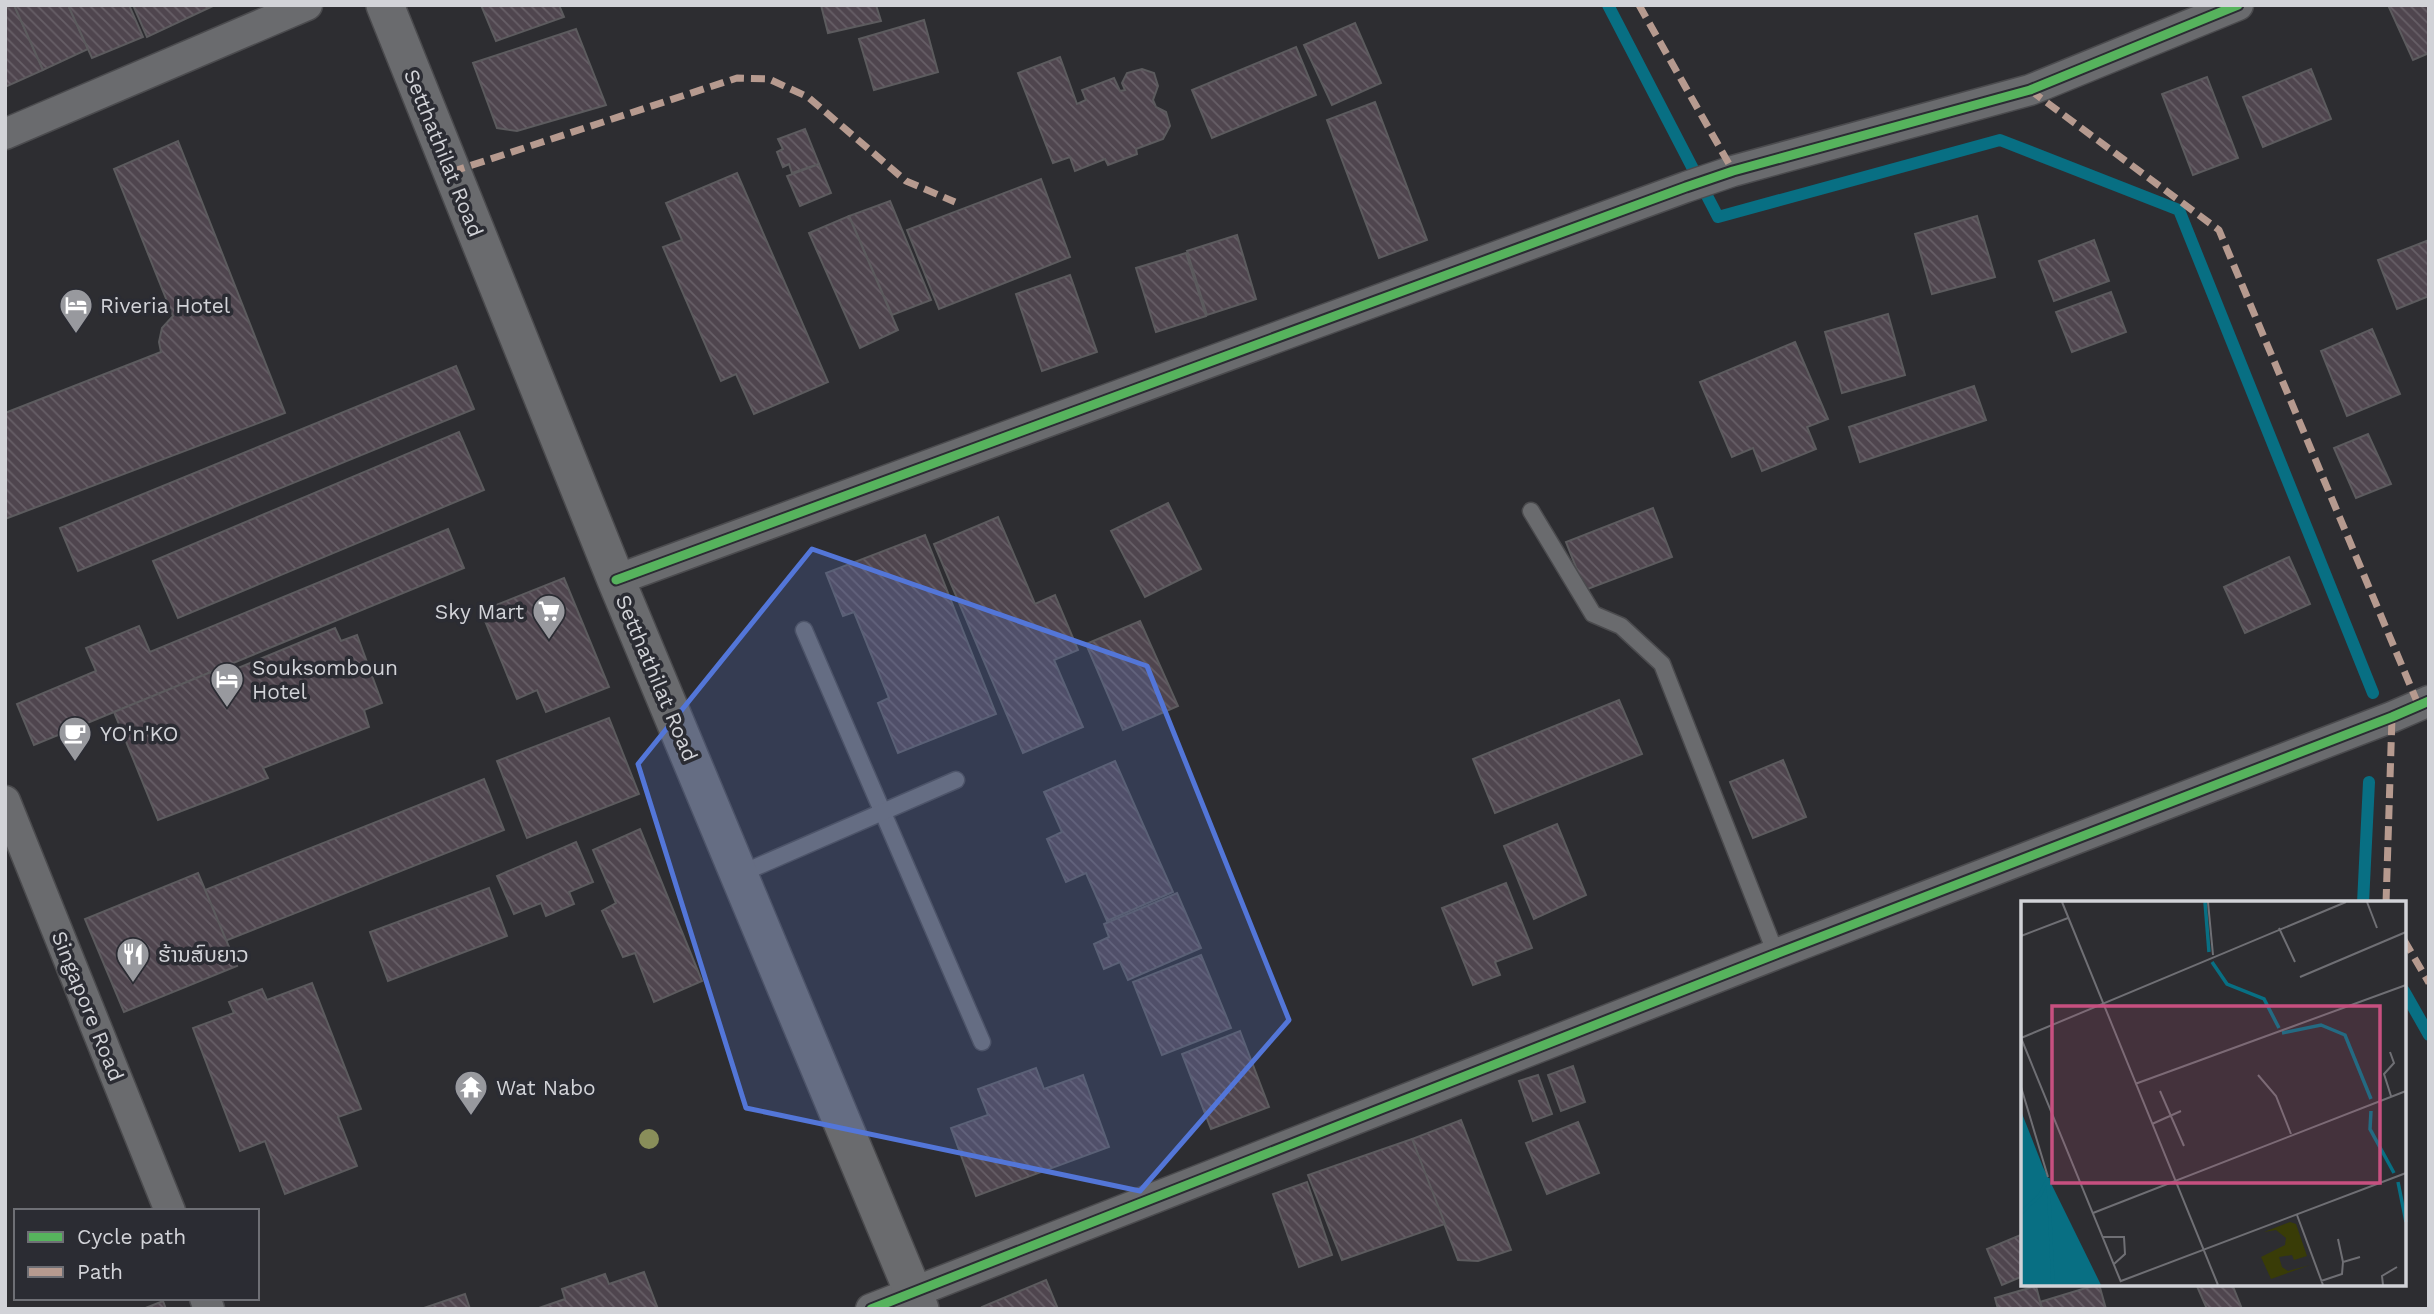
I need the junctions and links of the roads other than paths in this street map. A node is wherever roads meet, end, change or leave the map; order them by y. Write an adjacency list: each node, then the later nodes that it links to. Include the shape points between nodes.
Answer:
1 (307, 5): 4 (street)
2 (386, 5): 6 (street, Setthathilat Road)
3 (2238, 5): 6 (street, via 2030,90 1686,187)
4 (5, 134)
5 (1531, 511): 13 (lane, via 1593,614 1621,626 1662,664)
6 (617, 580): 12 (street, Setthathilat Road)
7 (804, 630): 11 (lane)
8 (2429, 701): 13 (street)
9 (956, 780): 11 (lane)
10 (5, 801): 15 (street, Singapore Road)
11 (882, 812): 12 (lane); 14 (lane)
12 (740, 874): 16 (street, Setthathilat Road)
13 (1776, 954): 16 (street)
14 (982, 1042)
15 (169, 1209)
16 (917, 1300): 17 (street)
17 (871, 1309)

